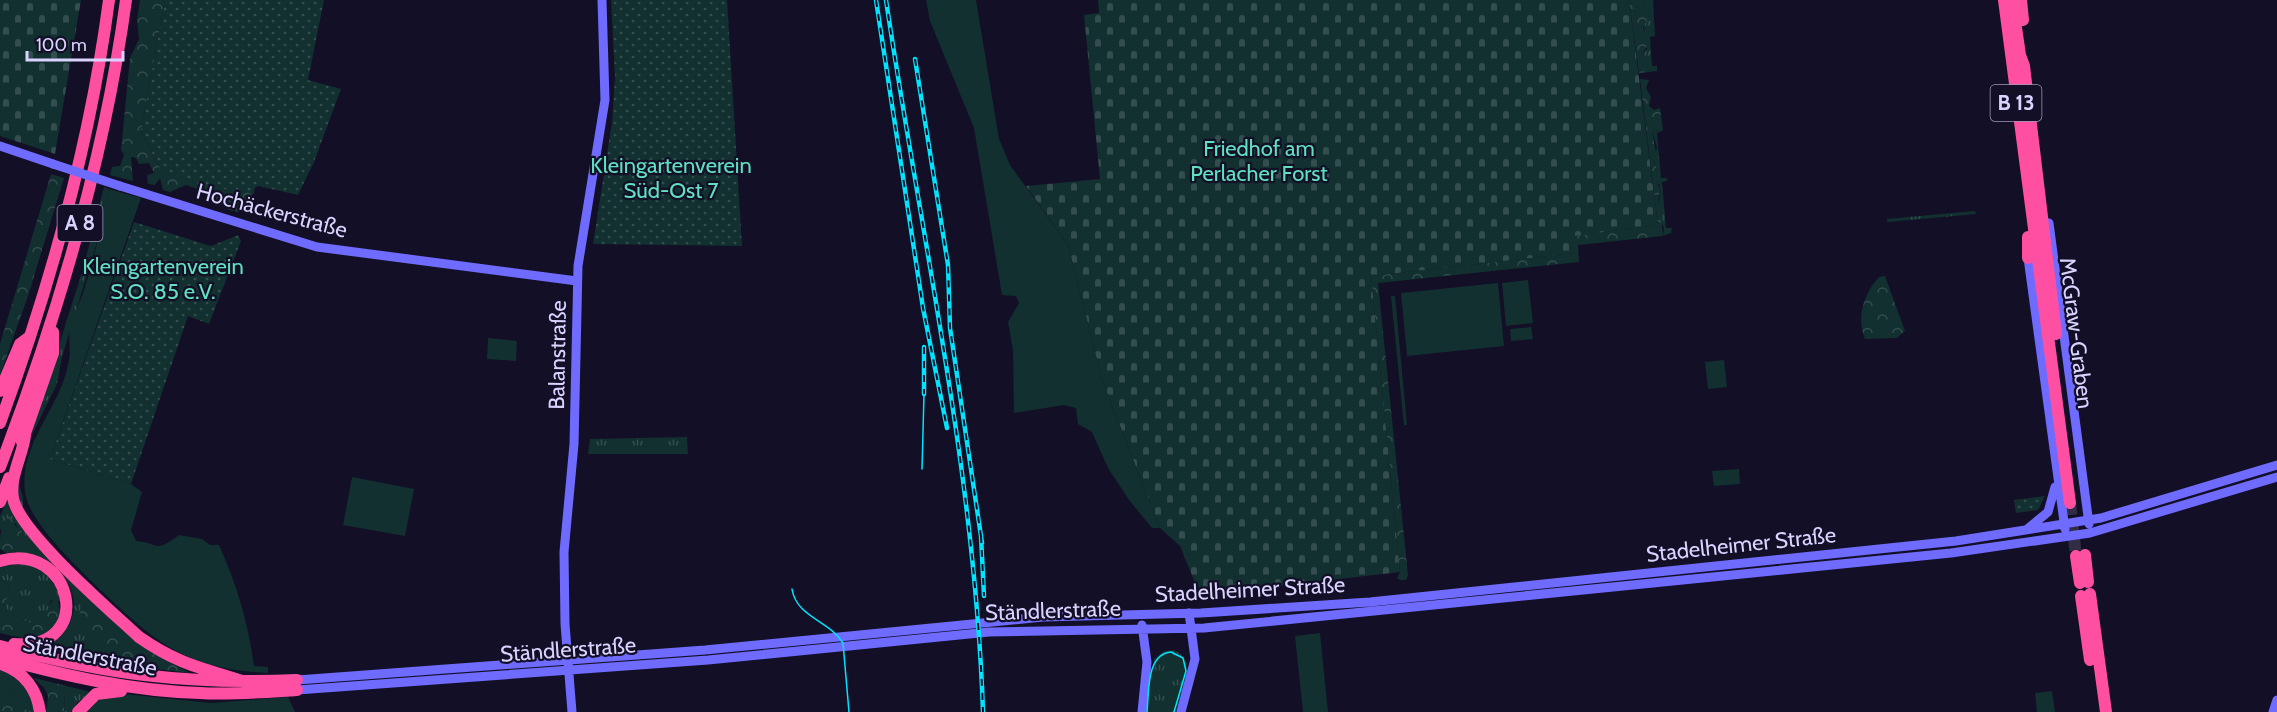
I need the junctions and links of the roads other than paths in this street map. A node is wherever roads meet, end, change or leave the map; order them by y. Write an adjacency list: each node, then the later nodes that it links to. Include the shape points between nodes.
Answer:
1 (109, 0): 16 (highway, A 8, via 79,159)
2 (126, 0): 15 (highway, A 8, via 104,127)
3 (602, 0): 14 (main road, Balanstraße, via 605,100)
4 (1999, 0): 7 (highway)
5 (2004, 0): 7 (highway, B 13)
6 (2021, 0): 8 (highway)
7 (2010, 9): 8 (highway, B 13); 11 (highway, B 13)
8 (2024, 66): 10 (highway, B 13)
9 (0, 146): 14 (main road, Hochäckerstraße, bridge, via 317,247)
10 (2038, 168): 11 (highway, McGraw-Graben / B 13, via 2036,181 2074,502); 12 (highway)
11 (2027, 191): 13 (highway)
12 (2047, 208): 25 (main road)
13 (2028, 258): 20 (main road)
14 (578, 281): 41 (main road, Balanstraße, via 574,444 564,562)
15 (53, 317): 19 (highway, via 53,353); 22 (highway, A 8)
16 (31, 336): 17 (highway, via 20,344); 18 (highway, A 8)
17 (0, 391)
18 (0, 423)
19 (25, 435): 24 (highway); 42 (highway, via 12,484 13,497 25,524 139,637 190,666)
20 (2055, 457): 26 (main road); 27 (main road, via 2051,506 2042,519)
21 (2277, 465): 25 (main road, Stadelheimer Straße)
22 (0, 467)
23 (2277, 477): 28 (main road, Stadelheimer Straße)
24 (0, 502)
25 (2088, 521): 26 (main road, Stadelheimer Straße); 28 (main road)
26 (2064, 525): 27 (main road, Stadelheimer Straße); 29 (main road)
27 (2025, 531): 33 (main road, Stadelheimer Straße)
28 (2090, 533): 29 (main road, Stadelheimer Straße)
29 (2066, 537): 33 (main road, Stadelheimer Straße, via 1951,553)
30 (2080, 556): 32 (highway)
31 (0, 561): 38 (highway, via 26,559 48,568 60,582 68,607 62,625 42,642 30,646)
32 (2085, 589): 51 (highway); 52 (highway)
33 (1398, 604): 34 (main road, Stadelheimer Straße); 37 (main road, Stadelheimer Straße)
34 (1189, 613): 35 (main road, Stadelheimer Straße); 37 (main road)
35 (1140, 614): 36 (main road); 41 (main road, Ständlerstraße, via 999,620)
36 (1142, 628): 37 (main road, Stadelheimer Straße); 41 (main road, Ständlerstraße, via 977,633 708,660); 49 (main road, via 1147,662)
37 (1193, 628): 50 (main road, via 1194,667)
38 (0, 644): 42 (highway, Ständlerstraße, via 130,676)
39 (0, 658): 44 (highway, Ständlerstraße, via 71,676)
40 (0, 664): 46 (highway, via 27,680 35,690)
41 (568, 665): 43 (main road, Ständlerstraße); 48 (main road, Balanstraße)
42 (248, 682): 43 (highway, Ständlerstraße)
43 (297, 685): 44 (highway, Ständlerstraße, via 215,694)
44 (157, 690): 47 (highway, via 148,694 96,694)
45 (2277, 700): 53 (main road)
46 (40, 712)
47 (78, 712)
48 (572, 712)
49 (1142, 712)
50 (1181, 712)
51 (2097, 712)
52 (2106, 712)
53 (2273, 712)

